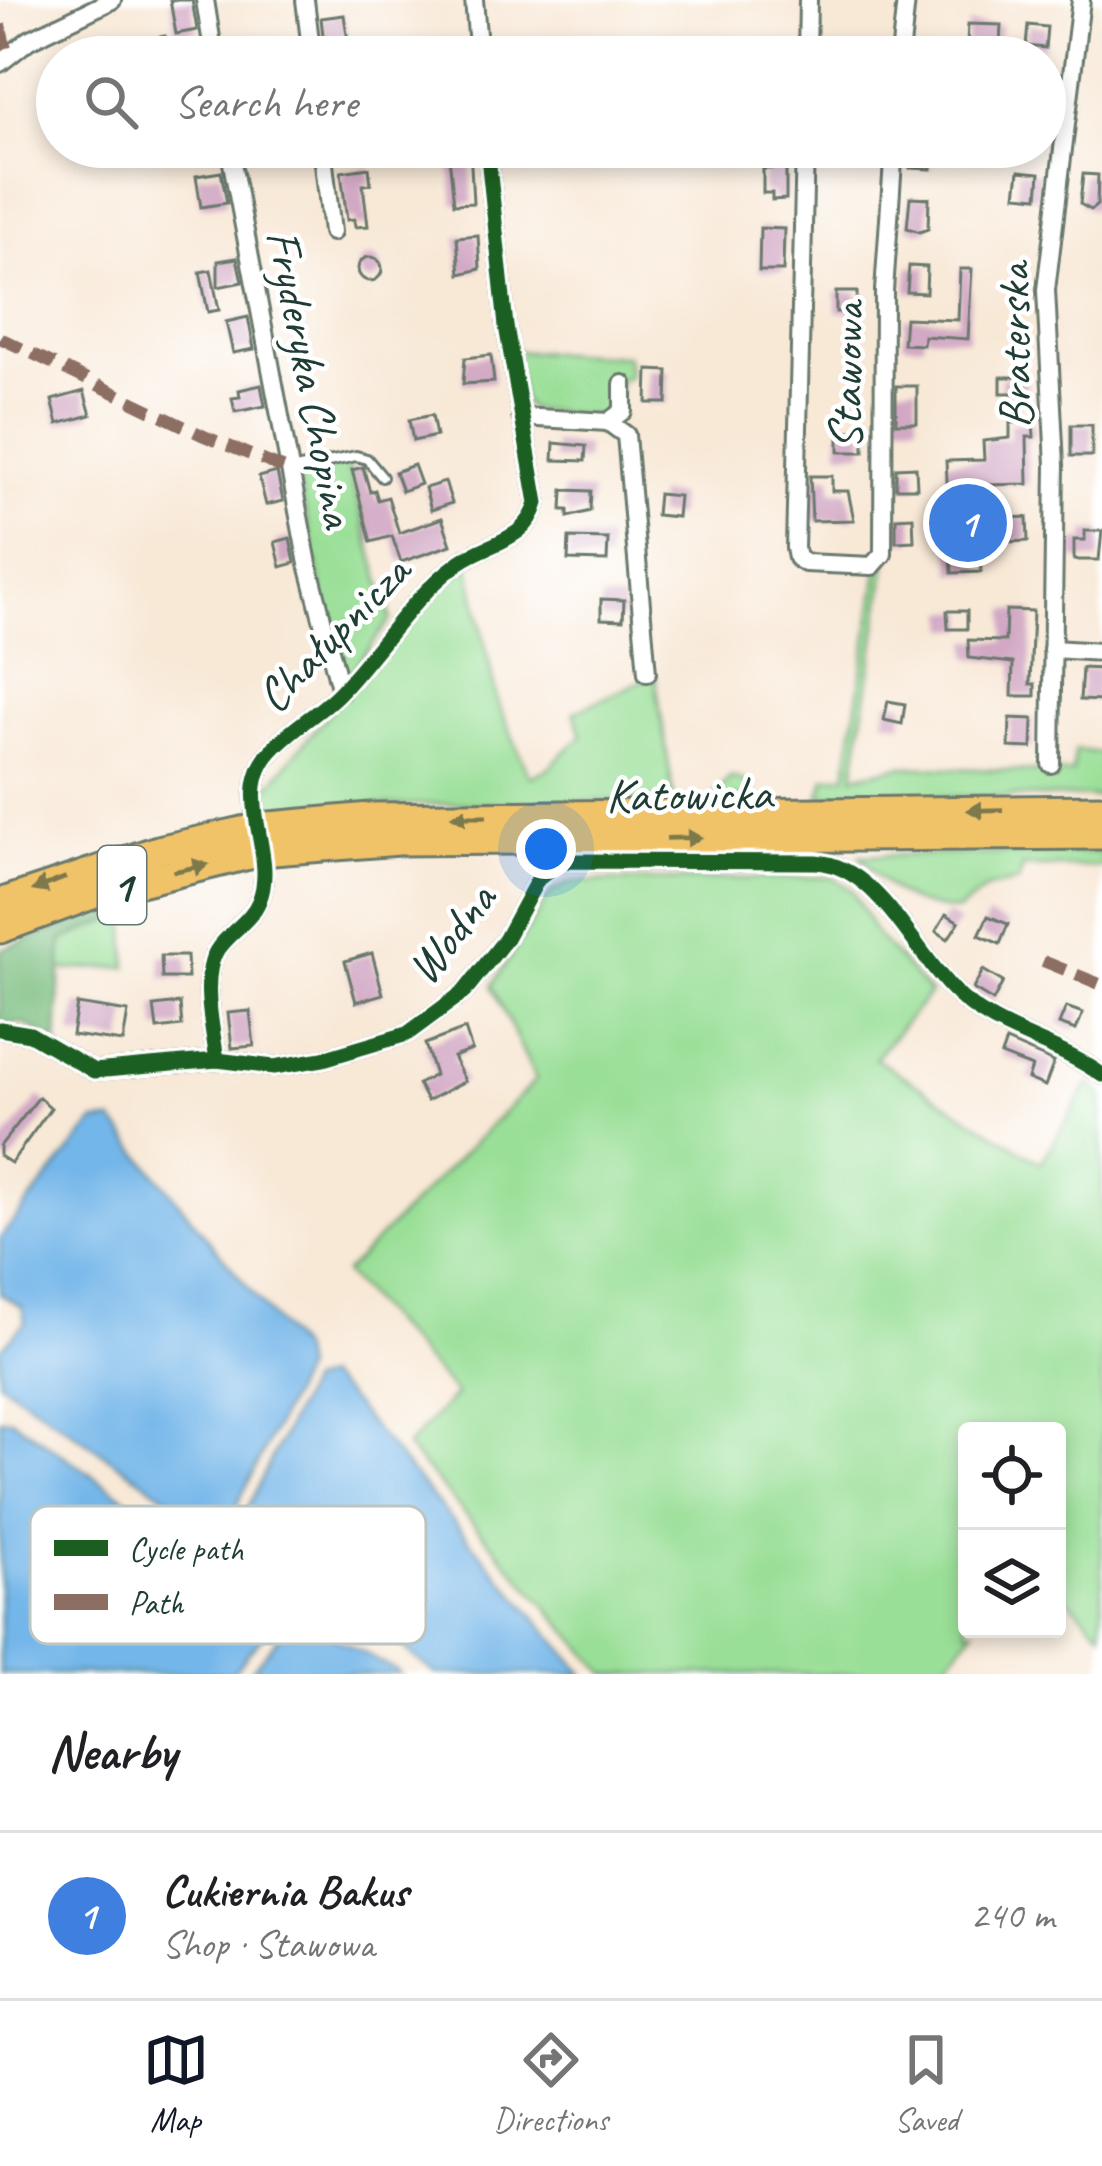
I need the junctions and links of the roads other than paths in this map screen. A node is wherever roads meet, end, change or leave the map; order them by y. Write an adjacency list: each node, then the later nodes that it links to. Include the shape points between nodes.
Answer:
1 (112, 0): 8 (street)
2 (205, 0): 9 (street)
3 (305, 0): 10 (street)
4 (475, 0): 11 (street)
5 (808, 0): 12 (street)
6 (906, 0): 13 (street)
7 (1081, 0): 16 (street, Braterska)
8 (37, 36)
9 (211, 36)
10 (309, 36)
11 (478, 36)
12 (807, 36)
13 (902, 36)
14 (36, 37): 15 (street)
15 (0, 63)
16 (1066, 124)
17 (233, 168): 27 (street, Fryderyka Chopina)
18 (324, 168): 23 (street)
19 (490, 168): 25 (street, Chałupnicza)
20 (804, 168): 21 (street, Stawowa, via 796,558 872,566 883,554)
21 (892, 168)
22 (1061, 168): 29 (street, Braterska, via 1046,290)
23 (332, 232)
24 (623, 384): 26 (street)
25 (521, 417): 26 (street); 32 (street, Chałupnicza, via 533,520 431,583)
26 (616, 417): 31 (street, via 626,434)
27 (290, 471): 28 (lane, via 356,456); 32 (street, Fryderyka Chopina)
28 (382, 477)
29 (1052, 649): 30 (street); 33 (street, Braterska)
30 (1102, 652)
31 (647, 673)
32 (341, 692): 40 (street, Chałupnicza, via 259,768 259,902 210,967)
33 (1051, 764)
34 (1102, 809): 36 (main road, Katowicka / 1, one-way to 36, via 370,817)
35 (1102, 836): 36 (main road, Katowicka / 1, one-way to 35)
36 (259, 841): 37 (main road, Katowicka / 1, one-way to 37, via 139,855); 38 (main road, Katowicka / 1, one-way to 36)
37 (0, 903)
38 (0, 929)
39 (0, 1029): 40 (street, Wodna, via 30,1034 94,1071)
40 (217, 1060): 41 (street, Wodna, via 274,1067 323,1059 425,1024 464,992 538,879 561,861 774,861 838,863 863,878 956,994)
41 (1102, 1075)

